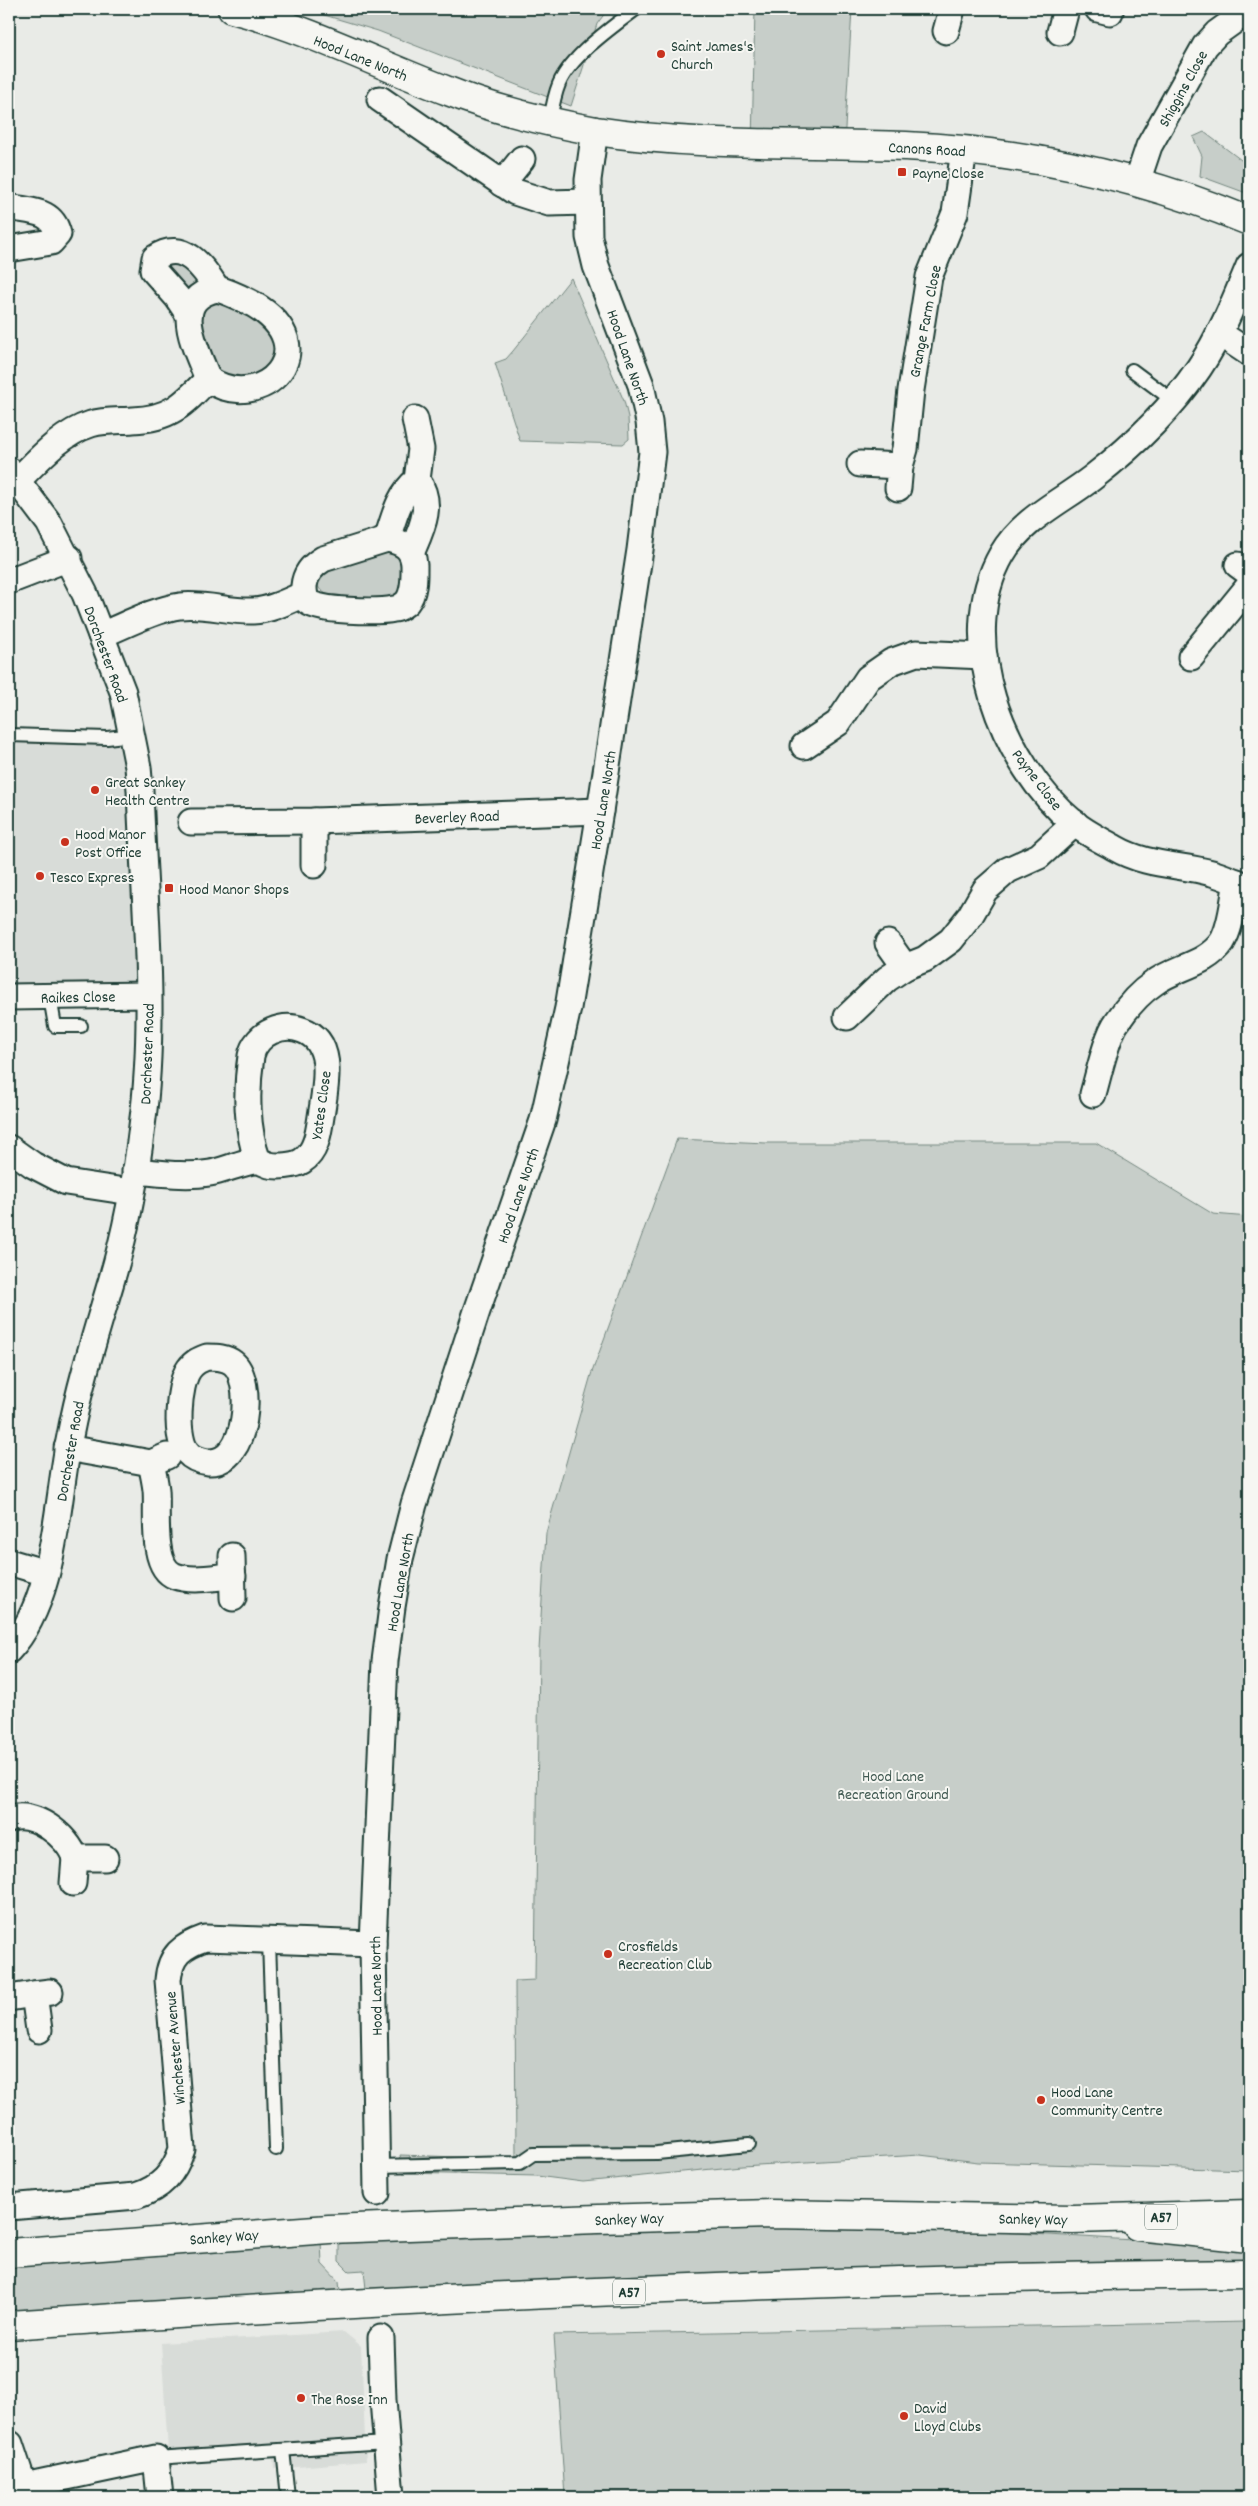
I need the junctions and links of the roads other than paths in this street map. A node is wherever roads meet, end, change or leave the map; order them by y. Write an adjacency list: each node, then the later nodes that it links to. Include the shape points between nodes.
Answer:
1 (232, 9): 5 (main road, Hood Lane North, via 333,44 483,104)
2 (636, 9): 5 (lane, via 582,54 568,70 560,82)
3 (1234, 14): 9 (street, Shiggins Close, via 1205,46 1149,146)
4 (380, 99): 10 (street, Hood Lane North)
5 (550, 121): 6 (main road, Hood Lane North)
6 (595, 130): 7 (main road, Canons Road, via 676,141); 11 (street, Hood Lane North)
7 (964, 150): 9 (main road, Canons Road, via 1067,165); 24 (street, Grange Farm Close, via 955,213 929,277 899,477)
8 (522, 159): 10 (street)
9 (1137, 182): 13 (main road, Canons Road)
10 (502, 184): 11 (street, Hood Lane North, via 549,202)
11 (587, 202): 39 (street, Hood Lane North, via 592,251 641,385 650,422 652,452 639,560)
12 (9, 207): 14 (street, via 48,215 54,220 58,234 51,242)
13 (1249, 221)
14 (9, 249)
15 (1249, 266): 18 (street, Payne Close)
16 (217, 289): 17 (street, via 195,299); 17 (street, via 195,259 184,253 167,252 155,258 154,270 158,277); 21 (street, via 244,299 273,319 286,336 287,355 285,363 270,380 250,389 227,388)
17 (189, 315): 21 (street, via 193,341)
18 (1219, 333): 19 (street); 22 (street, Payne Close)
19 (1249, 353)
20 (1132, 370): 22 (lane)
21 (208, 379): 25 (street, via 186,401 162,416 148,420 108,421 77,430)
22 (1175, 402): 34 (street, Payne Close, via 1092,479 1025,526 1002,553 984,606)
23 (415, 419): 26 (street, via 421,449)
24 (860, 464)
25 (13, 475): 29 (street, Dorchester Road, via 49,523)
26 (417, 480): 27 (street, via 403,496); 28 (street, via 423,489 426,513)
27 (387, 538): 28 (street); 32 (street, via 323,559 308,573)
28 (412, 551): 32 (street, via 413,590 406,603 394,610 329,608 313,605)
29 (69, 558): 31 (street); 33 (street, Dorchester Road)
30 (1245, 575): 35 (street)
31 (9, 581)
32 (304, 594): 33 (street, via 254,611 179,606)
33 (101, 635): 37 (street, Dorchester Road, via 123,692)
34 (984, 656): 38 (street, via 916,653 891,662 868,678 838,723); 42 (street, Payne Close, via 995,704 1011,745 1026,769)
35 (1191, 657)
36 (9, 735): 37 (lane, via 108,738)
37 (132, 735): 47 (street, Dorchester Road, via 140,790)
38 (804, 746)
39 (600, 811): 40 (street, Beverley Road); 68 (street, Hood Lane North, via 568,1008 543,1120 438,1427 400,1559 386,1661)
40 (314, 820): 41 (street, Beverley Road); 43 (street)
41 (192, 822)
42 (1075, 823): 44 (street, Payne Close, via 1135,857 1213,873); 46 (street, Payne Close, via 1039,856 1008,870 985,890 951,940 925,959)
43 (314, 864)
44 (1243, 885): 52 (street, Payne Close, via 1223,940 1215,950 1202,960 1154,982 1132,1002 1115,1024)
45 (888, 942): 46 (street)
46 (905, 967): 50 (street, Payne Close, via 887,979)
47 (148, 995): 49 (street, Raikes Close); 55 (street, Dorchester Road, via 146,1092)
48 (9, 997): 49 (street, Raikes Close)
49 (50, 997): 51 (lane, via 55,1026)
50 (847, 1017)
51 (81, 1026)
52 (1093, 1094)
53 (9, 1148): 55 (street, Yates Close, via 33,1165 80,1186)
54 (258, 1161): 54 (street, Yates Close, via 252,1146 247,1086 252,1053 264,1035 273,1030 304,1030 322,1048 326,1064 319,1132 312,1152 301,1162 281,1166); 55 (street, Yates Close, via 212,1172)
55 (133, 1181): 56 (street, Dorchester Road, via 120,1246)
56 (67, 1448): 58 (street); 60 (street, Dorchester Road, via 57,1526)
57 (183, 1449): 58 (street)
58 (151, 1463): 61 (street, via 156,1491 158,1549 164,1566 174,1576)
59 (9, 1562): 60 (street)
60 (46, 1573): 62 (street, Dorchester Road, via 32,1613)
61 (233, 1577)
62 (9, 1650)
63 (9, 1819): 64 (street, via 35,1819 65,1840)
64 (75, 1858): 65 (street); 66 (street)
65 (105, 1858)
66 (73, 1882)
67 (269, 1941): 68 (street, Winchester Avenue); 72 (lane); 75 (street, Winchester Avenue, via 205,1938 179,1950 169,1965 182,2149 177,2164 166,2179 152,2191 136,2196)
68 (373, 1944): 73 (street, Hood Lane North)
69 (9, 1998): 70 (street, via 42,1993)
70 (39, 2030)
71 (749, 2144): 73 (lane, via 657,2153 533,2154 520,2163)
72 (276, 2149)
73 (377, 2166): 74 (street, Hood Lane North)
74 (378, 2193)
75 (9, 2207)
76 (1249, 2214): 77 (main road, Sankey Way / A57)
77 (1073, 2219): 78 (main road, A57); 79 (main road, Sankey Way / A57, via 771,2214 598,2218 329,2229)
78 (1249, 2238)
79 (9, 2253)
80 (1249, 2274): 81 (main road, A57, via 856,2282 368,2303)
81 (9, 2325)
82 (381, 2338): 83 (street)
83 (386, 2442): 85 (lane); 89 (street)
84 (10, 2444): 86 (street, via 24,2486)
85 (283, 2450): 86 (lane); 88 (lane)
86 (156, 2458): 87 (street)
87 (160, 2497)
88 (288, 2497)
89 (391, 2497)

